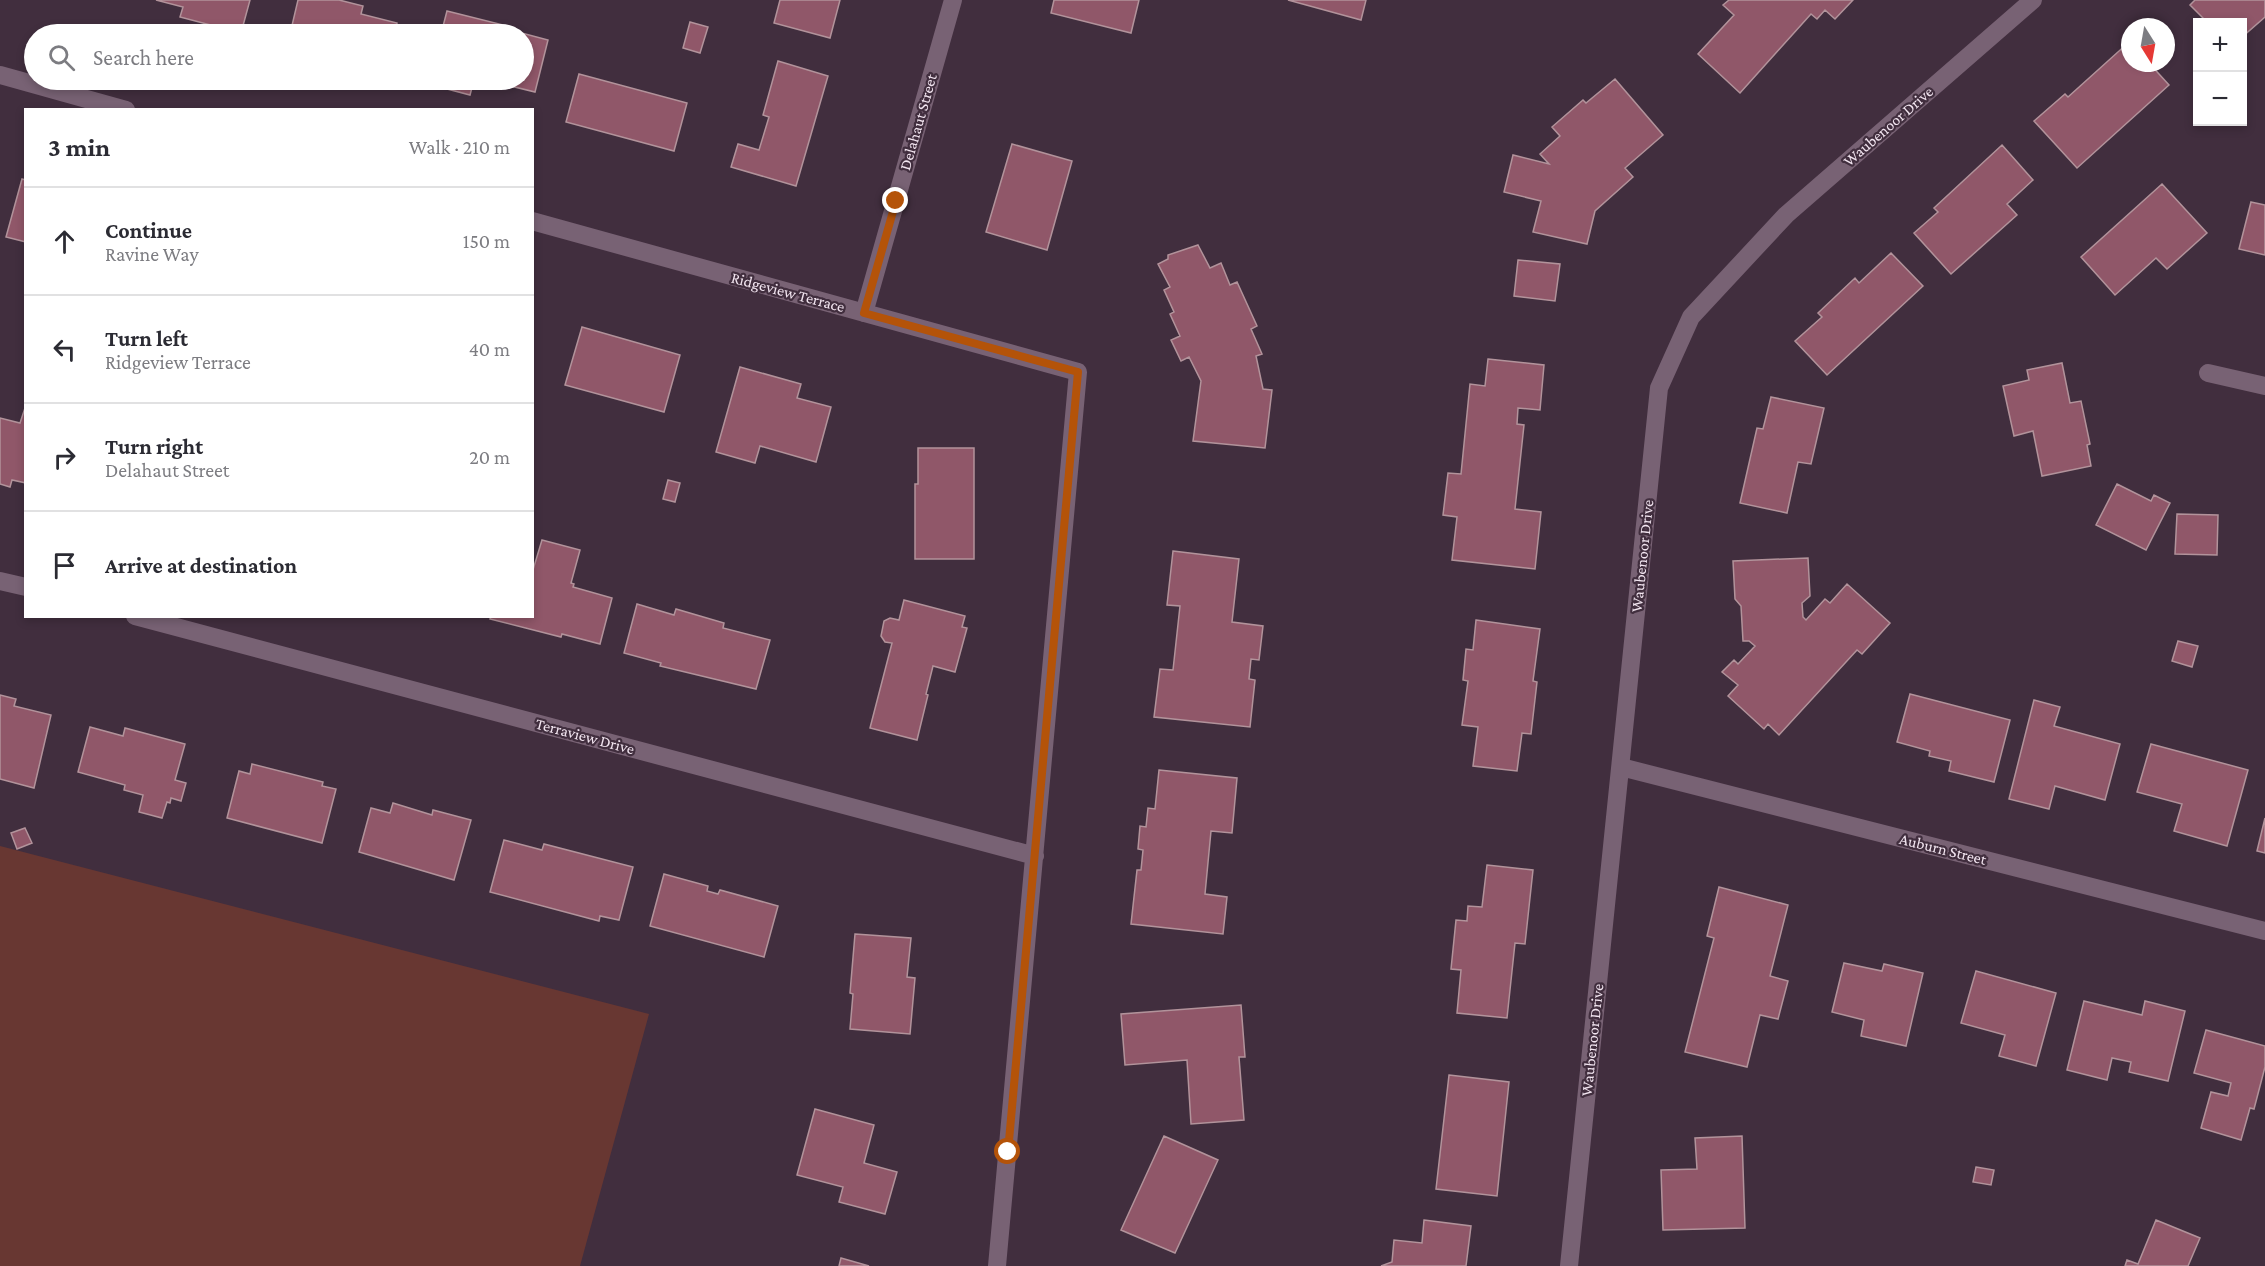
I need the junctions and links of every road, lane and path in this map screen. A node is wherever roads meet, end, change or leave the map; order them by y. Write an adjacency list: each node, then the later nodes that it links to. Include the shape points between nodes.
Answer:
1 (953, 0): 8 (street, Delahaut Street)
2 (2033, 0): 14 (street, Waubenoor Drive, via 1786,215 1691,317 1659,388)
3 (0, 75): 4 (street)
4 (24, 82)
5 (54, 90): 6 (street)
6 (119, 108)
7 (534, 223): 8 (street, Ridgeview Terrace)
8 (864, 313): 15 (street, Ridgeview Terrace, via 1078,372)
9 (2208, 373): 10 (street)
10 (2265, 386)
11 (0, 581): 12 (street)
12 (24, 587)
13 (142, 618): 15 (street, Terraview Drive)
14 (1621, 767): 16 (street, Auburn Street); 18 (street, Waubenoor Drive)
15 (1035, 856): 17 (street)
16 (2265, 931)
17 (997, 1266)
18 (1569, 1266)

